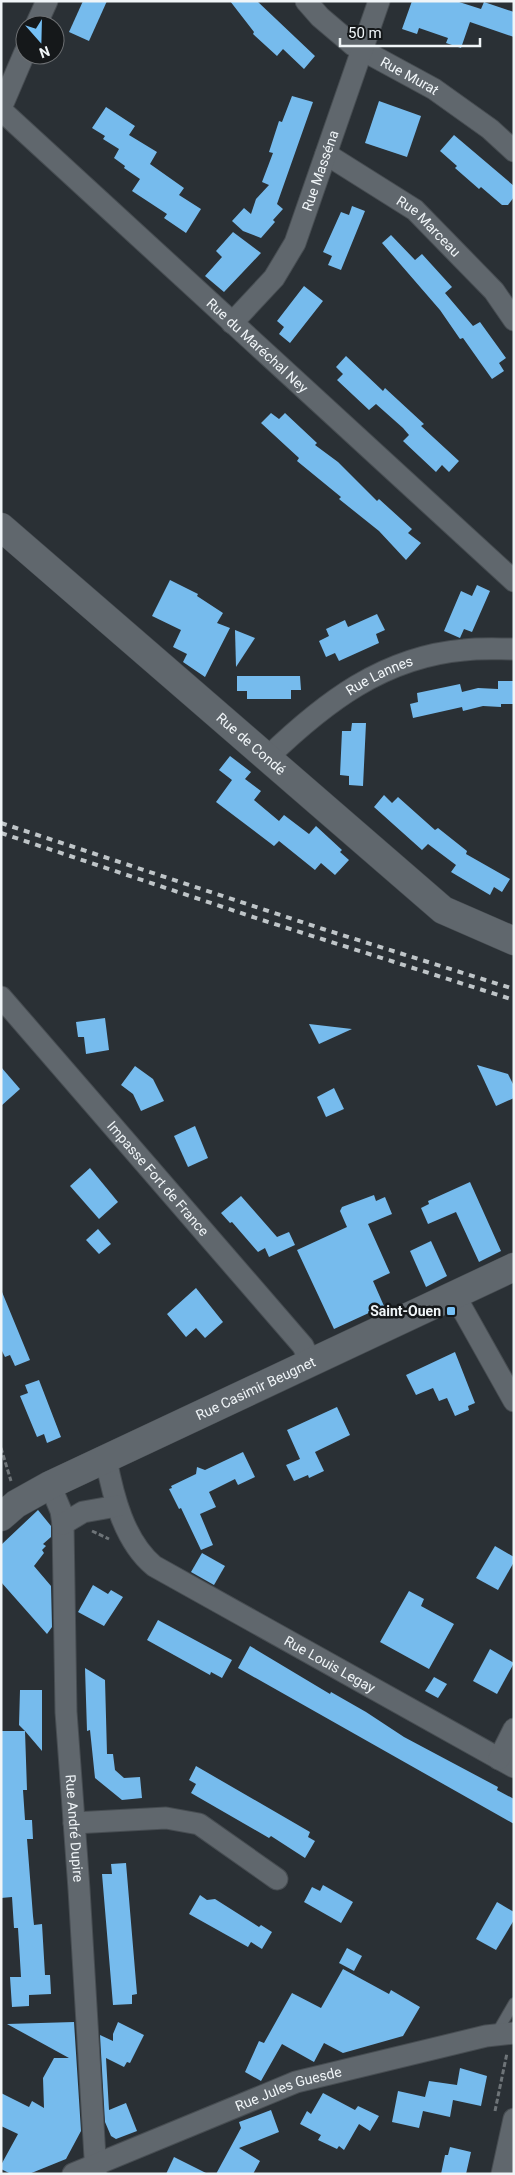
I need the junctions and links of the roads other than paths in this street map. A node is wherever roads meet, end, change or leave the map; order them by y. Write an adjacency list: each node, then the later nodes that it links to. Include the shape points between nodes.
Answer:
1 (46, 1): 4 (street)
2 (306, 1): 5 (street, Rue Murat, via 326,22)
3 (379, 1): 5 (street, Rue Masséna)
4 (40, 15)
5 (362, 50): 8 (street, Rue Murat, via 434,88); 9 (street, Rue Masséna)
6 (20, 65): 7 (street)
7 (1, 109): 11 (street, Rue du Maréchal Ney)
8 (514, 151)
9 (326, 154): 10 (street, Rue Marceau, via 415,210 494,291); 11 (street, Rue Masséna, via 294,243 274,278)
10 (514, 320)
11 (232, 323): 13 (street, Rue du Maréchal Ney)
12 (1, 527): 15 (main road, Rue de Condé)
13 (514, 581)
14 (514, 649): 15 (street, Rue Lannes, via 464,650 429,656 397,667 350,688 302,724)
15 (268, 757): 16 (main road, Rue de Condé, via 443,910)
16 (514, 941)
17 (1, 996): 20 (street, Impasse Fort de France, via 302,1346)
18 (514, 1267): 19 (main road, Rue Casimir Beugnet)
19 (454, 1294): 20 (main road, Rue Casimir Beugnet); 21 (street)
20 (311, 1364): 22 (main road, Rue Casimir Beugnet)
21 (514, 1401)
22 (106, 1459): 23 (main road, Rue Casimir Beugnet); 24 (street)
23 (50, 1485): 25 (main road, Rue Casimir Beugnet); 26 (street, Rue André Dupire)
24 (117, 1506): 26 (street, via 82,1512); 28 (street, Rue Louis Legay, via 147,1560)
25 (5, 1513)
26 (63, 1524): 29 (street, Rue André Dupire, via 66,1712)
27 (514, 1729): 28 (street)
28 (506, 1763)
29 (74, 1823): 30 (street, via 166,1818 199,1824); 34 (street, Rue André Dupire)
30 (277, 1879)
31 (514, 2003): 32 (lane)
32 (507, 2033): 34 (street, Rue Jules Guesde, via 296,2082)
33 (504, 2118): 36 (street)
34 (95, 2169): 35 (street, Rue Jules Guesde)
35 (73, 2174)
36 (502, 2174)

